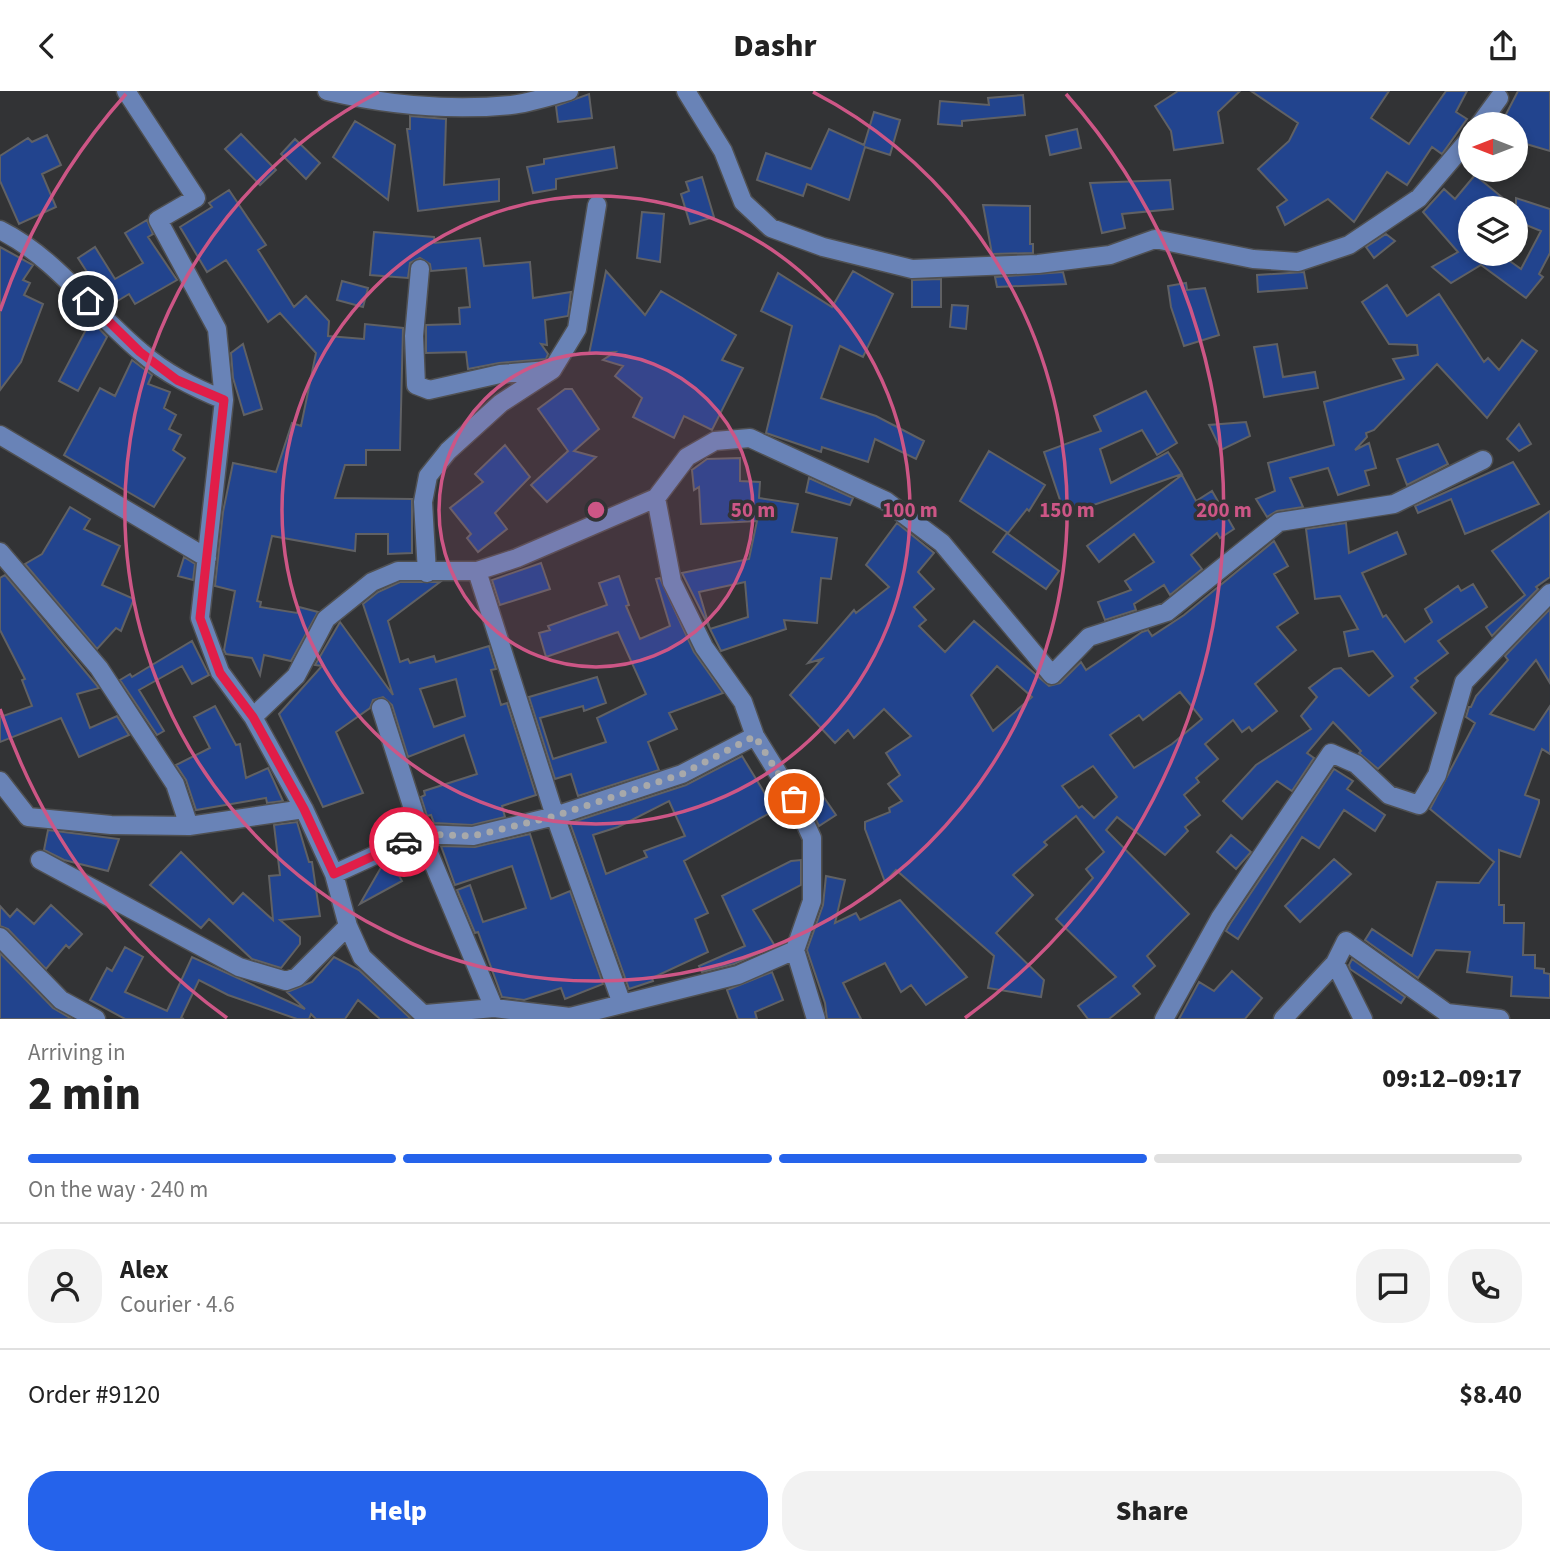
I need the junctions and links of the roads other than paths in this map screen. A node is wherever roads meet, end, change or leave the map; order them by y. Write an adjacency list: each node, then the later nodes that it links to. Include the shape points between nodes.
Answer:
1 (127, 91): 12 (street, via 196,198 158,220 217,329)
2 (327, 91): 3 (street, via 383,104 440,106 512,105)
3 (569, 91)
4 (685, 91): 7 (street, via 723,151 743,202 771,228 823,247 912,269 1098,257 1155,239 1297,263 1349,245 1419,198)
5 (1499, 98): 6 (street)
6 (1489, 112)
7 (1458, 152)
8 (597, 205): 11 (street, via 577,329)
9 (0, 230): 12 (street, via 51,266 177,380)
10 (420, 269): 11 (street, via 414,336 416,386 429,390 500,374)
11 (552, 370): 19 (street, via 501,403 448,451 428,476 423,502)
12 (224, 400): 17 (street)
13 (0, 435): 17 (street)
14 (1483, 460): 15 (street, via 1394,504 1279,522 1167,612 1089,637 1052,675 942,543 886,501 762,443 750,438 715,441 687,457)
15 (656, 498): 18 (street); 23 (street, via 672,582 704,646 743,702)
16 (0, 552): 27 (street, via 99,668 175,784)
17 (207, 558): 22 (street, via 200,618 220,673)
18 (477, 571): 19 (street); 26 (street)
19 (426, 573): 22 (street, via 398,571 346,601 326,619 296,676)
20 (1550, 593): 40 (street, via 1464,682 1437,775 1419,805 1389,795 1356,764 1331,753 1220,918)
21 (381, 708): 28 (street)
22 (253, 717): 25 (street)
23 (755, 736): 26 (street, via 682,774); 33 (street, via 812,838 812,901)
24 (0, 782): 27 (street, via 28,817)
25 (304, 809): 27 (street); 30 (street)
26 (555, 816): 28 (street, via 473,836); 35 (street)
27 (189, 826)
28 (421, 834): 30 (street); 36 (street)
29 (40, 860): 31 (street, via 239,967 286,981 297,977)
30 (334, 874): 31 (street)
31 (348, 926): 37 (street, via 362,957)
32 (0, 937): 38 (street, via 61,1000)
33 (795, 950): 35 (street, via 738,975); 39 (street)
34 (1335, 963): 41 (street); 42 (street); 43 (street, via 1346,941 1447,1013)
35 (622, 1005): 36 (street, via 570,1017)
36 (494, 1009): 37 (street)
37 (427, 1017)
38 (96, 1019)
39 (816, 1019)
40 (1164, 1019)
41 (1283, 1019)
42 (1363, 1019)
43 (1500, 1019)

